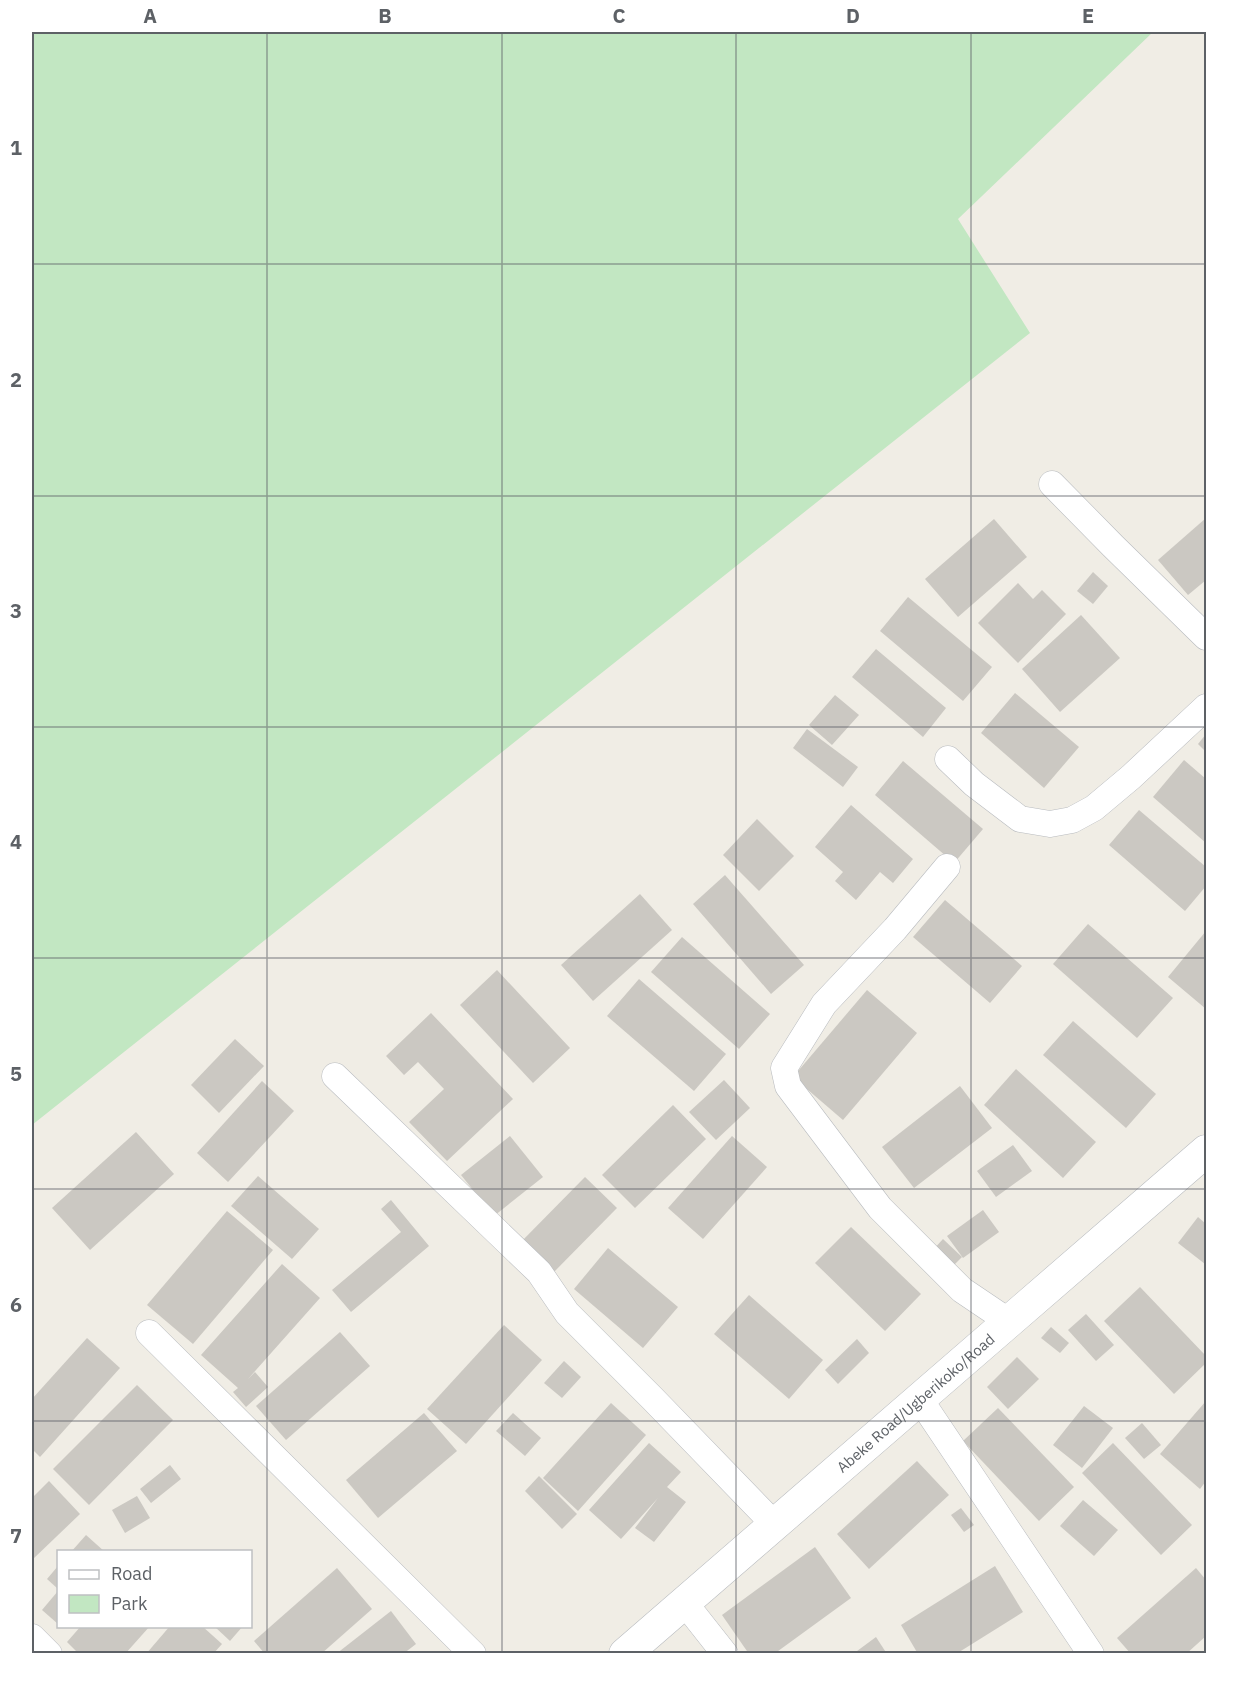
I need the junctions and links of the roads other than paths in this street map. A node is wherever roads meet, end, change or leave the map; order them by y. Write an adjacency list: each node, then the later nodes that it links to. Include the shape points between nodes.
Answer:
1 (1052, 484): 2 (street)
2 (1206, 637)
3 (1206, 707): 4 (street, via 1095,808 1072,820 1050,824 1020,819)
4 (948, 759)
5 (947, 867): 8 (street, via 824,1004 784,1068 788,1086 880,1208 962,1290)
6 (334, 1076): 11 (street, via 539,1272 567,1313)
7 (1206, 1150): 8 (street, Abeke Road/Ugberikoko/Road)
8 (1008, 1321): 10 (street, Abeke Road/Ugberikoko/Road)
9 (149, 1333): 15 (street)
10 (919, 1398): 11 (street, Abeke Road/Ugberikoko/Road); 18 (street)
11 (774, 1524): 12 (street, Abeke Road/Ugberikoko/Road)
12 (684, 1602): 16 (street, Abeke Road/Ugberikoko/Road); 17 (street)
13 (32, 1637): 14 (street)
14 (49, 1653)
15 (473, 1653)
16 (625, 1653)
17 (725, 1653)
18 (1091, 1653)

